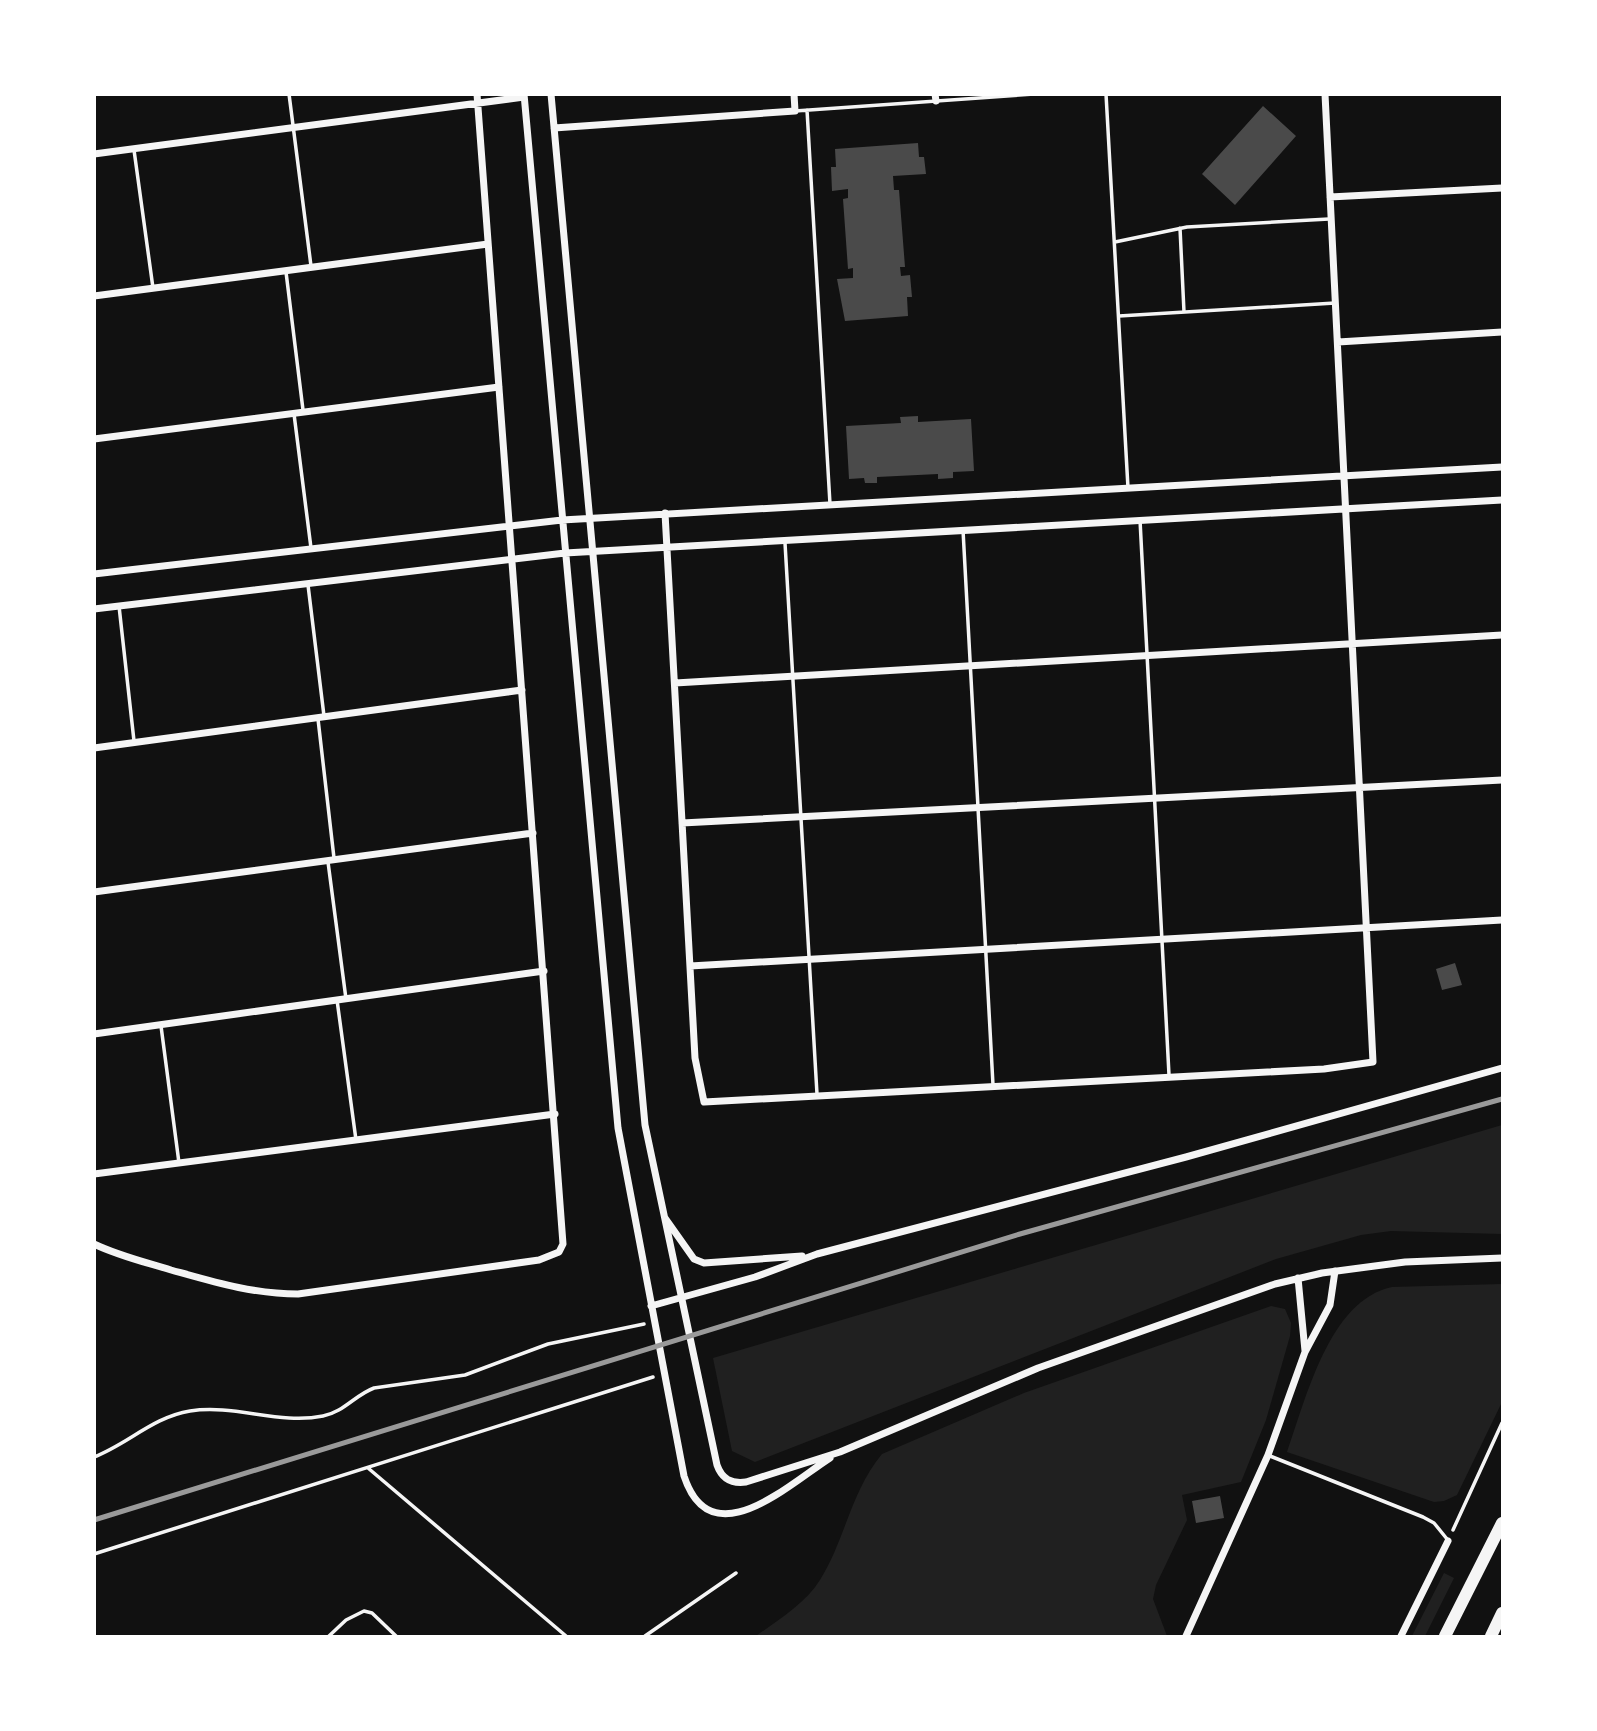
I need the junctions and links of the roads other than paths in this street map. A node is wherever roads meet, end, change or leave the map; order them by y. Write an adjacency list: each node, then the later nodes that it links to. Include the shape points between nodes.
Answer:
1 (289, 94): 12 (lane)
2 (551, 94): 13 (street)
3 (794, 94): 11 (street)
4 (1034, 94): 9 (lane)
5 (1106, 94): 20 (lane)
6 (1325, 94): 17 (street)
7 (524, 96): 8 (street); 43 (street)
8 (477, 98): 12 (street); 21 (street)
9 (935, 98): 10 (lane)
10 (807, 110): 11 (lane); 39 (lane)
11 (795, 111): 13 (street)
12 (293, 127): 14 (street); 22 (lane)
13 (554, 128): 42 (street)
14 (134, 148): 15 (street); 24 (lane)
15 (94, 153)
16 (1503, 188): 17 (street)
17 (1330, 197): 18 (street)
18 (1331, 218): 19 (lane); 26 (street)
19 (1180, 228): 20 (lane); 27 (lane)
20 (1115, 242): 28 (lane)
21 (488, 244): 22 (street); 31 (street)
22 (312, 267): 23 (street)
23 (286, 271): 24 (street); 32 (lane)
24 (153, 288): 25 (street)
25 (94, 296)
26 (1335, 303): 27 (lane); 30 (street)
27 (1184, 312): 28 (lane)
28 (1119, 316): 37 (lane)
29 (1503, 332): 30 (street)
30 (1338, 342): 36 (street)
31 (499, 387): 32 (street); 45 (street)
32 (303, 412): 33 (street)
33 (294, 413): 34 (street); 49 (lane)
34 (94, 439)
35 (1503, 467): 36 (street)
36 (1344, 476): 37 (street); 40 (street)
37 (1128, 488): 39 (street)
38 (1503, 500): 40 (street)
39 (830, 504): 41 (street)
40 (1346, 509): 44 (street); 58 (street)
41 (666, 513): 42 (street); 48 (street)
42 (589, 518): 43 (street); 50 (street)
43 (562, 520): 45 (street); 51 (street)
44 (1140, 520): 46 (street); 59 (lane)
45 (510, 524): 49 (street); 52 (street)
46 (963, 530): 47 (street); 60 (lane)
47 (785, 540): 48 (street); 61 (lane)
48 (667, 547): 50 (street); 62 (street)
49 (311, 548): 53 (street)
50 (592, 552): 51 (street); 94 (street, via 639,1071)
51 (565, 553): 52 (street); 101 (street, via 618,1128)
52 (512, 558): 54 (street); 63 (street)
53 (94, 574)
54 (308, 583): 55 (street); 64 (lane)
55 (120, 606): 56 (street); 65 (lane)
56 (94, 609)
57 (1503, 635): 58 (street)
58 (1352, 643): 59 (street); 68 (street)
59 (1147, 656): 60 (street); 69 (lane)
60 (970, 666): 61 (street); 70 (lane)
61 (793, 676): 62 (street); 71 (lane)
62 (675, 683): 72 (street)
63 (523, 690): 64 (street); 73 (street)
64 (321, 717): 65 (street); 74 (lane)
65 (134, 743): 66 (street)
66 (94, 748)
67 (1503, 780): 68 (street)
68 (1359, 788): 69 (street); 77 (street)
69 (1155, 798): 70 (street); 78 (lane)
70 (978, 807): 71 (street); 79 (lane)
71 (801, 817): 72 (street); 80 (lane)
72 (682, 823): 81 (street)
73 (533, 833): 74 (street); 82 (street)
74 (331, 860): 75 (street); 83 (lane)
75 (94, 892)
76 (1503, 920): 77 (street)
77 (1367, 928): 78 (street); 87 (street, via 1373,1062 1340,1068)
78 (1163, 940): 79 (street); 87 (lane)
79 (986, 950): 80 (street); 88 (lane)
80 (809, 960): 81 (street); 89 (lane)
81 (690, 966): 89 (street, via 695,1058 704,1102)
82 (544, 971): 83 (street); 90 (street)
83 (341, 999): 84 (street); 91 (lane)
84 (161, 1025): 85 (street); 92 (lane)
85 (94, 1034)
86 (1503, 1068): 96 (street)
87 (1170, 1077): 88 (street)
88 (993, 1087): 89 (street)
89 (817, 1096)
90 (555, 1114): 91 (street); 95 (street, via 564,1233 559,1252 539,1260 298,1294 270,1294)
91 (356, 1140): 92 (street)
92 (180, 1163): 93 (street)
93 (94, 1174)
94 (662, 1214): 96 (street, via 694,1259 704,1264); 100 (street)
95 (94, 1244)
96 (817, 1254): 100 (street)
97 (1503, 1258): 98 (street, via 1405,1262)
98 (1335, 1271): 99 (street); 102 (street, via 1330,1305)
99 (1298, 1278): 102 (street); 103 (street, via 1026,1372)
100 (682, 1298): 101 (street); 103 (street, via 723,1477 746,1482)
101 (651, 1306): 103 (street, via 687,1484 697,1501 726,1515 747,1511)
102 (1304, 1352): 104 (street)
103 (840, 1452)
104 (1268, 1455): 106 (lane, via 1434,1522); 108 (street)
105 (1503, 1523): 110 (highway)
106 (1448, 1541): 109 (street)
107 (1503, 1613): 111 (highway)
108 (1186, 1636)
109 (1401, 1636)
110 (1445, 1636)
111 (1491, 1636)

